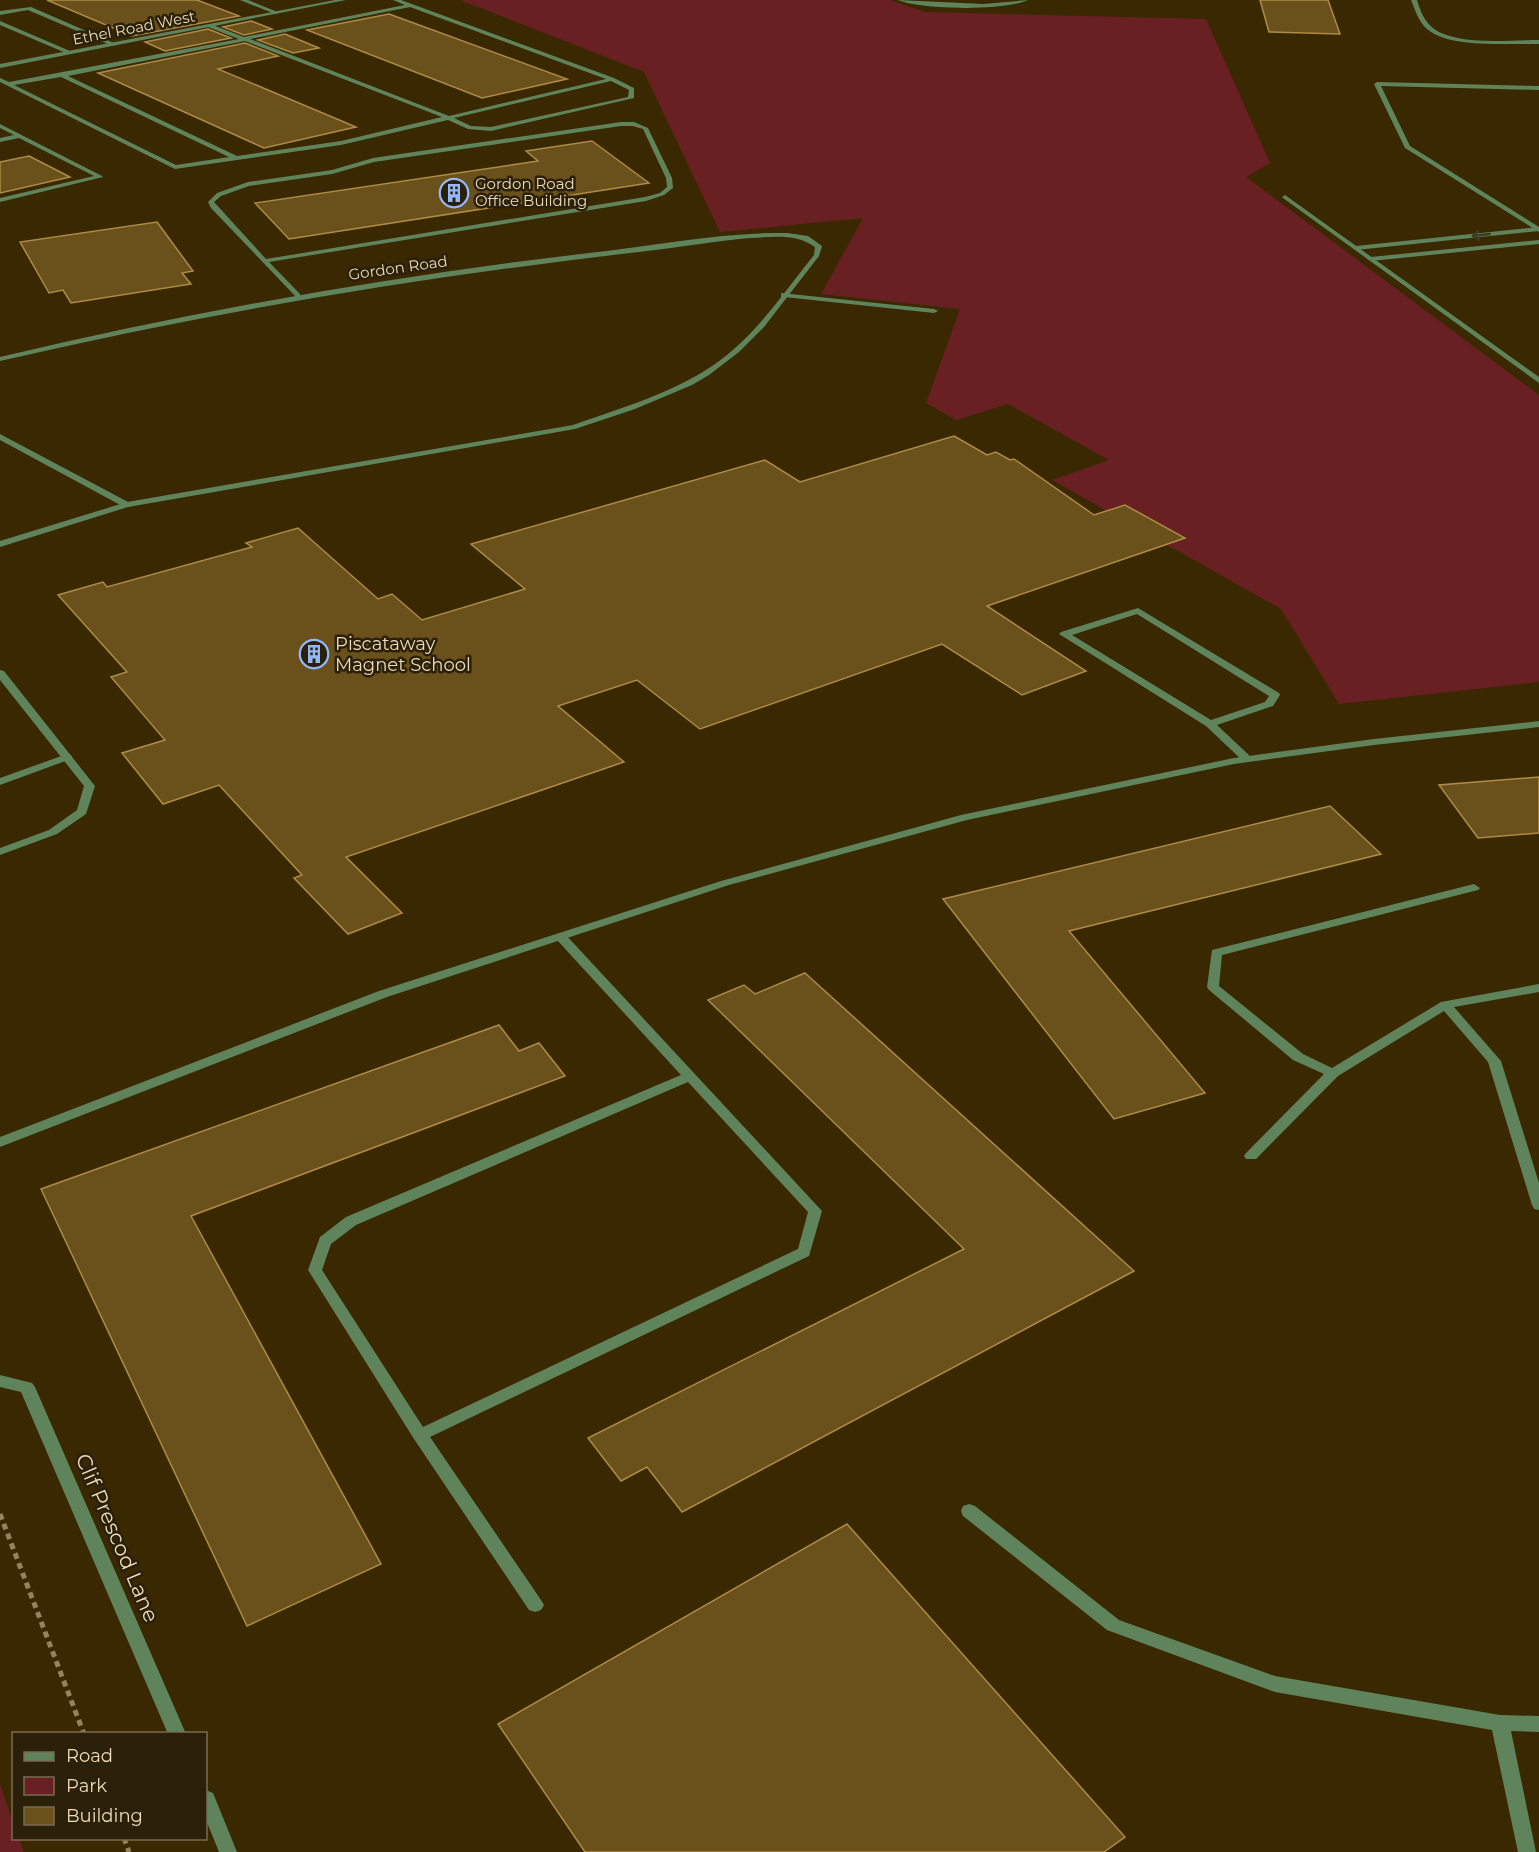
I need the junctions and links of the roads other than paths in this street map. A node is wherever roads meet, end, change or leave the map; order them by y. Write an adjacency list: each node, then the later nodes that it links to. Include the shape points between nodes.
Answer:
1 (243, 0): 9 (street)
2 (343, 0): 9 (street, Ethel Road West)
3 (396, 0): 7 (street)
4 (901, 0): 5 (street, via 997,5)
5 (1025, 0)
6 (1414, 0): 13 (street, via 1424,22 1434,32 1452,38)
7 (410, 5): 12 (street); 18 (street)
8 (0, 13): 14 (street, via 30,8)
9 (277, 13): 11 (street, Ethel Road West)
10 (0, 22): 15 (street)
11 (210, 26): 12 (street); 14 (street, Ethel Road West)
12 (245, 39): 17 (street); 22 (street)
13 (1539, 42)
14 (112, 44): 15 (street, Ethel Road West)
15 (68, 52): 16 (street, Ethel Road West)
16 (0, 66)
17 (62, 75): 20 (street); 26 (street)
18 (612, 79): 22 (street); 22 (street, via 632,89 631,98 491,129 470,128)
19 (0, 80): 20 (street)
20 (8, 84): 26 (street, via 175,167)
21 (1539, 88): 29 (street, via 1377,84 1407,147)
22 (449, 118): 26 (street, via 340,143)
23 (0, 126): 24 (street)
24 (19, 136): 25 (street); 28 (street, via 100,177)
25 (0, 140)
26 (237, 158)
27 (1285, 197): 31 (street)
28 (0, 200)
29 (1539, 230): 31 (street, one-way to 31)
30 (1539, 242): 32 (street)
31 (1356, 248): 32 (street)
32 (1371, 259): 38 (street)
33 (264, 261): 33 (street, via 213,207 215,196 239,187 334,172 373,160 621,124 645,128 670,182 670,188 662,194 646,199); 35 (street)
34 (784, 295): 35 (street, Gordon Road, via 817,255 819,246 805,237 768,236 574,256); 36 (street); 40 (street, via 755,332 715,367 688,384 575,427)
35 (297, 296): 37 (street, Gordon Road, via 79,339)
36 (934, 311)
37 (0, 359)
38 (1539, 381)
39 (0, 437): 40 (street)
40 (127, 505): 41 (street)
41 (0, 544)
42 (0, 673): 45 (street)
43 (1210, 724): 43 (street, via 1094,652 1064,634 1138,611 1275,695 1269,704); 46 (street)
44 (1539, 724): 46 (street)
45 (67, 758): 47 (street); 48 (street, via 90,786 82,812 53,832)
46 (1248, 759): 50 (street, via 965,817 725,883)
47 (0, 782)
48 (0, 852)
49 (1474, 888): 53 (street, via 1216,953 1213,987 1298,1057)
50 (561, 937): 54 (street); 55 (street, via 383,994)
51 (1539, 988): 52 (street)
52 (1445, 1005): 53 (street); 57 (street, via 1494,1061)
53 (1333, 1073): 56 (street)
54 (690, 1076): 59 (street, via 351,1221 325,1240 315,1270); 59 (street, via 815,1211 804,1252)
55 (0, 1142)
56 (1251, 1156)
57 (1539, 1204)
58 (0, 1381): 64 (street, Clif Prescod Lane, via 27,1387)
59 (420, 1436): 61 (street)
60 (969, 1510): 62 (street, via 1113,1625 1275,1684)
61 (535, 1605)
62 (1500, 1723): 63 (street); 67 (street)
63 (1539, 1724)
64 (176, 1732)
65 (207, 1801): 66 (street)
66 (228, 1852)
67 (1527, 1852)

